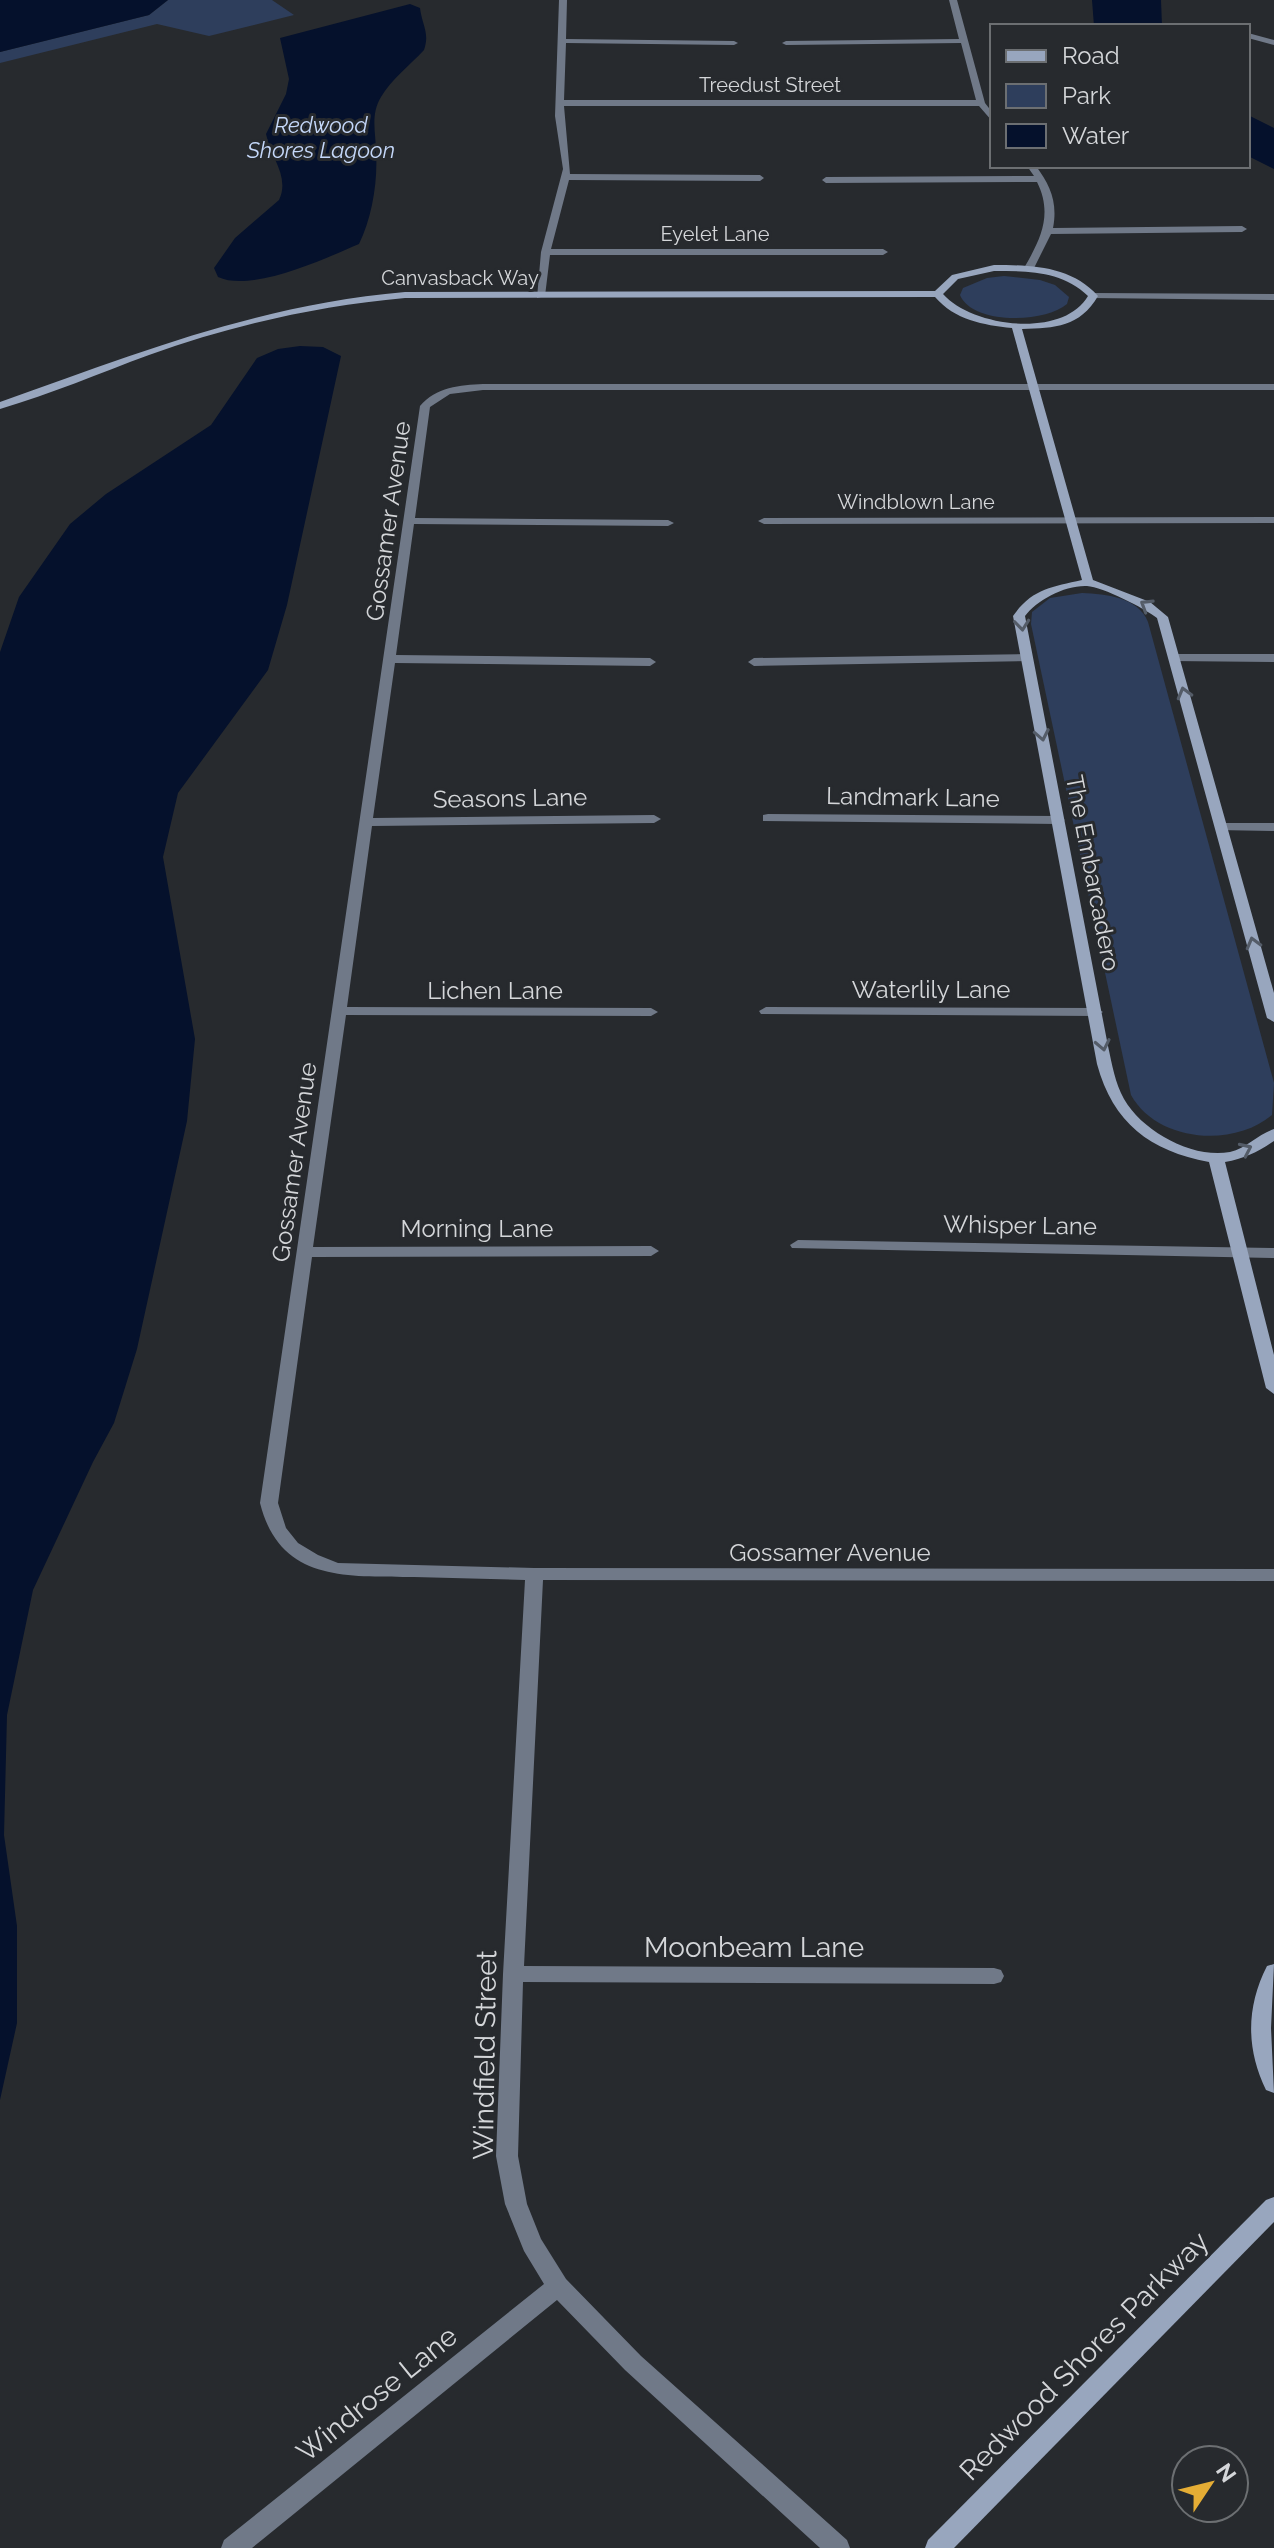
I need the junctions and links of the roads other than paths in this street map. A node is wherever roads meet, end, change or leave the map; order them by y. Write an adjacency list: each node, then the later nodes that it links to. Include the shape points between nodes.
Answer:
1 (563, 0): 4 (street)
2 (953, 0): 5 (street)
3 (1250, 36): 8 (street)
4 (561, 41): 6 (street); 9 (street)
5 (964, 41): 7 (street); 10 (street)
6 (734, 43)
7 (786, 43)
8 (1274, 43)
9 (560, 103): 10 (street, Treedust Street); 13 (street)
10 (981, 103): 11 (street)
11 (990, 115)
12 (1033, 168): 15 (street)
13 (566, 177): 14 (street); 19 (street)
14 (760, 178)
15 (1042, 179): 16 (street); 18 (street, via 1053,216)
16 (826, 180)
17 (1242, 229): 18 (street)
18 (1049, 231): 21 (street)
19 (546, 252): 20 (street, Eyelet Lane); 23 (street)
20 (883, 252)
21 (1029, 268): 22 (street, via 972,271 943,284); 24 (street, via 1068,277)
22 (938, 294): 23 (street, Canvasback Way); 26 (street, via 942,303 970,318)
23 (540, 296): 29 (street, Canvasback Way, via 382,296 290,308)
24 (1093, 296): 25 (street); 26 (street, via 1081,315)
25 (1274, 297)
26 (1016, 326): 27 (street)
27 (1033, 387): 28 (street); 30 (street); 32 (street, Gossamer Avenue, via 456,390 425,406)
28 (1274, 387)
29 (0, 406)
30 (1069, 520): 31 (street, Windblown Lane); 33 (street, Windblown Lane); 35 (street)
31 (1274, 520)
32 (411, 521): 34 (street); 39 (street, Gossamer Avenue)
33 (764, 521)
34 (668, 523)
35 (1088, 582): 36 (street, The Embarcadero, one-way to 36, via 1057,589 1022,608); 37 (street, one-way to 35, via 1162,617 1120,592)
36 (1027, 658): 41 (street); 44 (street, The Embarcadero, one-way to 44)
37 (1175, 658): 38 (street); 46 (street, one-way to 37)
38 (1274, 658)
39 (392, 659): 40 (street); 45 (street, Gossamer Avenue)
40 (650, 662)
41 (754, 662)
42 (768, 818): 44 (street, Landmark Lane)
43 (654, 819): 45 (street, Seasons Lane)
44 (1058, 820): 51 (street, The Embarcadero)
45 (366, 822): 48 (street, Gossamer Avenue)
46 (1222, 827): 47 (street); 52 (street, one-way to 46)
47 (1274, 827)
48 (338, 1011): 50 (street, Lichen Lane); 57 (street, Gossamer Avenue)
49 (766, 1011): 51 (street, Waterlily Lane)
50 (651, 1012)
51 (1096, 1012): 54 (street, The Embarcadero, one-way to 54, via 1117,1102 1136,1124 1161,1139)
52 (1274, 1015)
53 (1274, 1134): 54 (street, one-way to 53, via 1242,1154)
54 (1216, 1158): 59 (street)
55 (798, 1245): 59 (street, Whisper Lane)
56 (651, 1251): 57 (street, Morning Lane)
57 (303, 1252): 61 (street, Gossamer Avenue, via 269,1503 273,1523 286,1543 307,1559 337,1569)
58 (1274, 1253): 59 (street, Whisper Lane)
59 (1240, 1254): 60 (street)
60 (1274, 1388)
61 (534, 1574): 62 (street, Gossamer Avenue); 64 (street, Windfield Street)
62 (1274, 1575)
63 (1274, 1972): 66 (street, via 1263,1995 1259,2026 1263,2058)
64 (513, 1974): 65 (street, Moonbeam Lane); 68 (street, Windfield Street, via 507,2156 516,2204)
65 (994, 1976)
66 (1274, 2084)
67 (1274, 2207): 71 (street, Redwood Shores Parkway)
68 (558, 2286): 69 (street, Windrose Lane); 70 (street, Windfield Street, via 644,2374)
69 (233, 2548)
70 (838, 2548)
71 (937, 2548)

